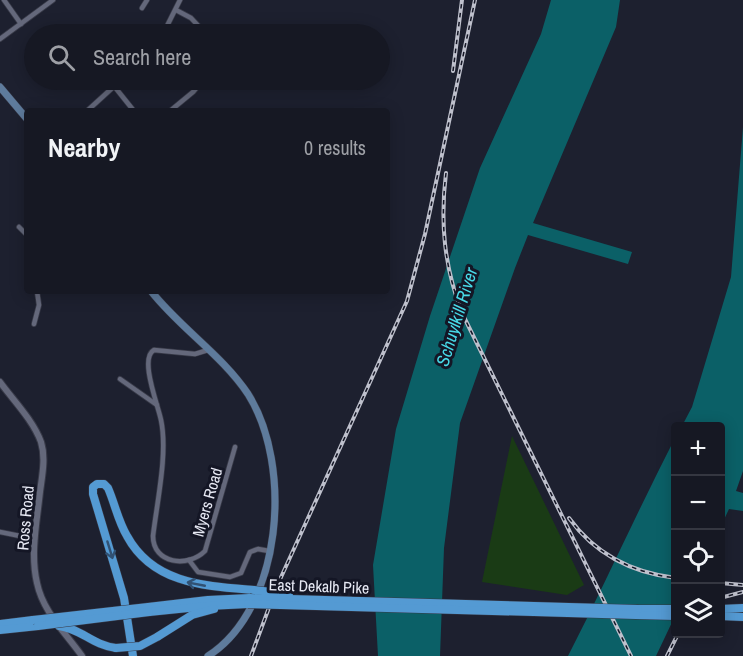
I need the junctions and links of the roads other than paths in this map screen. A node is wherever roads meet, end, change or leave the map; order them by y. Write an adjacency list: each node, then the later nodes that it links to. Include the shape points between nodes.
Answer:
1 (4, 0): 7 (street)
2 (53, 0): 7 (street)
3 (147, 0): 5 (street)
4 (180, 0): 6 (street)
5 (142, 8)
6 (176, 10): 8 (street); 9 (street)
7 (21, 24): 10 (street)
8 (169, 24)
9 (196, 24)
10 (0, 39)
11 (0, 87): 18 (main road)
12 (110, 90): 15 (street)
13 (117, 90): 16 (street)
14 (196, 90): 17 (street)
15 (90, 108)
16 (132, 108)
17 (174, 108)
18 (24, 115)
19 (19, 226): 20 (street)
20 (24, 232)
21 (37, 294): 23 (street)
22 (153, 294): 24 (main road)
23 (34, 324)
24 (208, 350): 27 (street, via 195,354 149,352 148,370); 31 (main road, via 247,393 266,433 274,489)
25 (120, 379): 27 (street)
26 (0, 382): 30 (street, Ross Road, via 36,433 43,450)
27 (158, 406): 32 (street, via 163,444 153,543 156,552 168,560)
28 (235, 447): 32 (street, Myers Road, via 207,545 201,554)
29 (0, 532): 30 (street)
30 (35, 539): 45 (street, Ross Road, via 37,583)
31 (269, 551): 32 (street, via 250,552 241,573 233,577 198,572); 47 (main road, via 248,614)
32 (189, 560)
33 (251, 597): 34 (highway, East Dekalb Pike); 36 (highway, East Dekalb Pike); 39 (highway, East Dekalb Pike, bridge); 39 (highway, East Dekalb Pike, bridge, via 291,594 298,599); 49 (highway, one-way to 49, via 191,583 156,567 131,542 108,488 97,484 93,494 124,598)
34 (219, 605): 36 (highway, East Dekalb Pike); 45 (highway, bridge, via 186,618 140,646 116,648)
35 (743, 608): 38 (highway)
36 (149, 609): 43 (highway, East Dekalb Pike, bridge)
37 (671, 609): 39 (highway)
38 (725, 609)
39 (637, 612): 40 (highway)
40 (671, 616)
41 (725, 616): 42 (highway)
42 (743, 616)
43 (35, 623): 44 (highway, East Dekalb Pike); 46 (highway, East Dekalb Pike)
44 (0, 624)
45 (59, 626): 48 (street, Ross Road)
46 (0, 630)
47 (215, 653): 50 (main road)
48 (82, 656)
49 (134, 656)
50 (208, 656)

